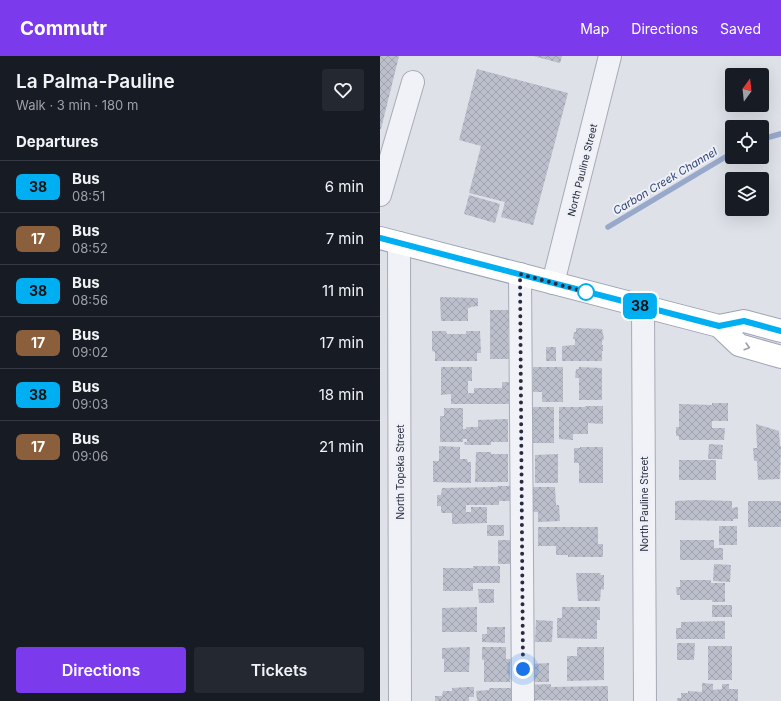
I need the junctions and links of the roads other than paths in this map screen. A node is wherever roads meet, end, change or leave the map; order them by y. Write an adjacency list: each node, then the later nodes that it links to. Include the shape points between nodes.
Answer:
1 (610, 56): 6 (street, North Pauline Street)
2 (413, 82): 3 (street)
3 (380, 195)
4 (390, 241): 5 (main road); 11 (street, North Topeka Street)
5 (520, 274): 6 (main road); 12 (street)
6 (553, 283): 7 (main road)
7 (643, 307): 8 (main road); 13 (street, North Pauline Street)
8 (719, 326): 9 (main road, via 744,321); 10 (main road, one-way to 10, via 739,345)
9 (781, 331)
10 (781, 357)
11 (400, 701)
12 (523, 701)
13 (645, 701)

